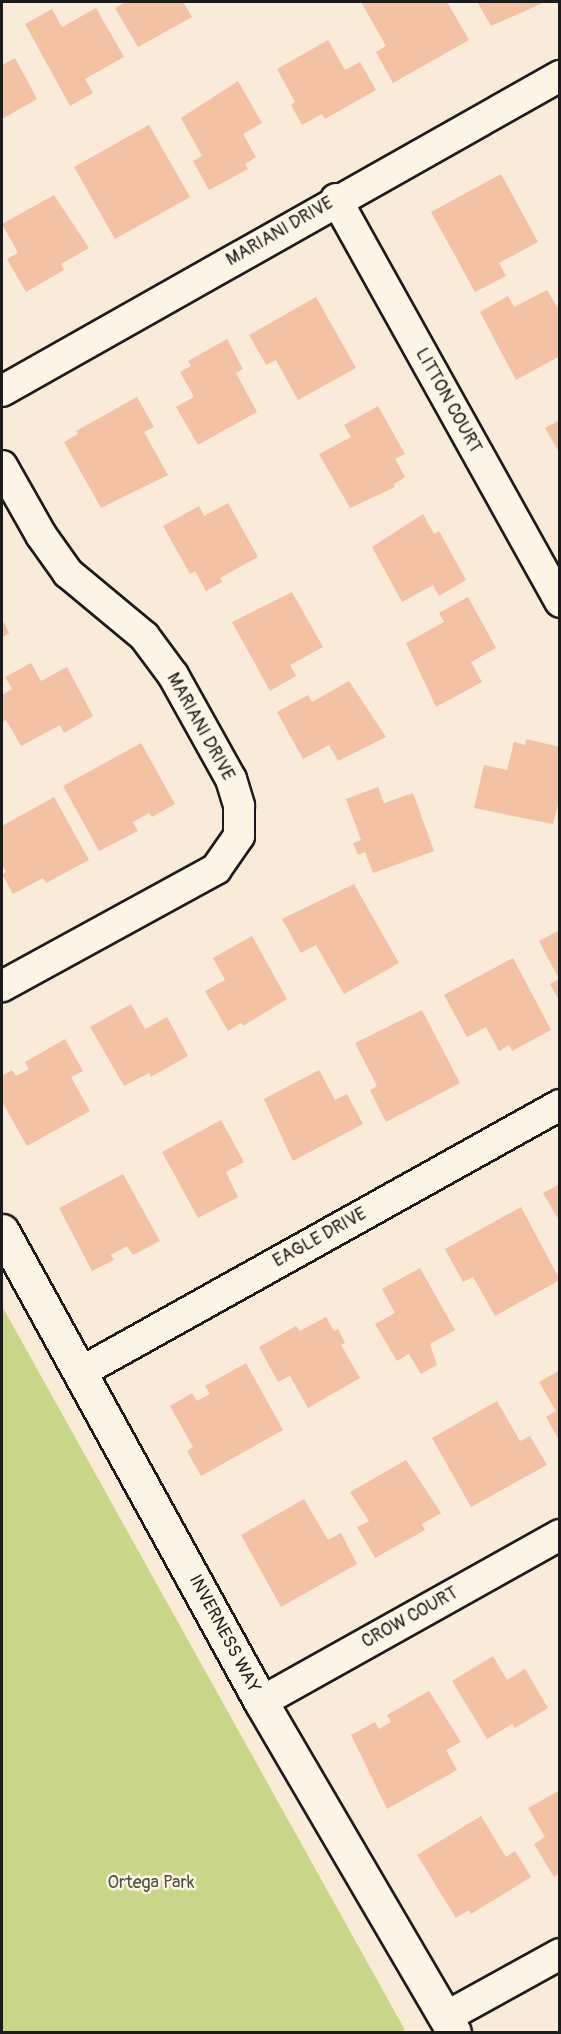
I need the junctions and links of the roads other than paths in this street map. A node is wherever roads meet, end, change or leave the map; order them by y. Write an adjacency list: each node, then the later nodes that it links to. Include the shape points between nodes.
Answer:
1 (560, 76): 2 (street, MARIANI DRIVE)
2 (336, 199): 3 (street, MARIANI DRIVE); 5 (street, LITTON COURT)
3 (2, 390)
4 (2, 466): 6 (street, MARIANI DRIVE, via 40,535 68,573 144,636 173,675 231,779 239,806 239,826 231,851 216,869)
5 (560, 602)
6 (2, 986)
7 (560, 1105): 9 (street, EAGLE DRIVE)
8 (2, 1231): 9 (street, INVERNESS WAY)
9 (81, 1372): 11 (street, INVERNESS WAY)
10 (560, 1535): 11 (street, CROW COURT)
11 (261, 1702): 13 (street, INVERNESS WAY)
12 (560, 1953): 13 (street)
13 (450, 2025)

